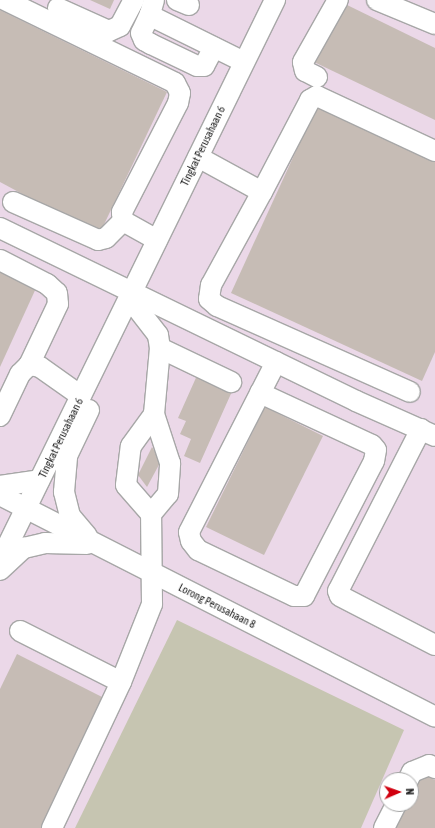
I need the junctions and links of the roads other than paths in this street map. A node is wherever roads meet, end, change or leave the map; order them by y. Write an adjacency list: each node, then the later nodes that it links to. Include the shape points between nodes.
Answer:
1 (5, 0): 15 (street, via 175,84 180,93 178,103 122,212)
2 (134, 0): 7 (street, via 120,26 109,31)
3 (275, 0): 9 (street, Tingkat Perusahaan 6)
4 (338, 0): 10 (street, via 303,62 305,71)
5 (377, 0): 8 (street)
6 (152, 7): 9 (street, via 141,33 144,40 197,66 204,66 214,47)
7 (58, 8)
8 (435, 24)
9 (244, 62): 12 (street, Tingkat Perusahaan 6)
10 (316, 77)
11 (435, 151): 13 (street, via 317,96 310,100)
12 (198, 157): 13 (street); 17 (street, Tingkat Perusahaan 6)
13 (262, 192): 23 (street, via 211,285 210,299 217,306 344,357)
14 (14, 202): 15 (street, via 98,240 106,238)
15 (123, 221): 17 (street)
16 (0, 228): 19 (street)
17 (157, 240): 19 (street, Tingkat Perusahaan 6)
18 (0, 260): 22 (street, via 46,284 57,293 58,304)
19 (134, 300): 20 (street, via 158,335); 21 (street); 27 (street, Tingkat Perusahaan 6); 39 (street, Tingkat Perusahaan 6, via 67,456 64,492 70,516)
20 (160, 348): 24 (street); 29 (street)
21 (276, 362): 26 (street); 28 (street)
22 (29, 365): 27 (street, via 40,367); 30 (street, via 20,374)
23 (369, 375): 25 (street); 28 (street)
24 (231, 382)
25 (410, 392)
26 (260, 393): 26 (street, via 189,532 191,541 198,550 294,596 304,596 374,461 376,450 372,445)
27 (81, 396): 32 (street, Tingkat Perusahaan 6)
28 (356, 401): 31 (street)
29 (154, 414): 36 (street, via 170,463 168,494); 36 (street, via 131,446 126,485)
30 (0, 416)
31 (428, 432): 44 (street, via 338,591 340,596)
32 (40, 480): 33 (street); 35 (street, Tingkat Perusahaan 6)
33 (0, 486)
34 (0, 495): 35 (street, Lorong Perusahaan 8)
35 (26, 509): 39 (street, Lorong Perusahaan 8); 40 (street, Tingkat Perusahaan 6)
36 (151, 514): 42 (street)
37 (0, 537): 38 (street)
38 (0, 544)
39 (96, 545): 41 (street, via 45,543 24,548); 42 (street, Lorong Perusahaan 8)
40 (0, 561)
41 (0, 570)
42 (153, 574): 45 (street, via 152,604); 46 (street, Lorong Perusahaan 8)
43 (20, 631): 45 (street)
44 (435, 645)
45 (121, 682): 50 (street)
46 (435, 717)
47 (435, 768): 48 (street, via 429,765)
48 (412, 772)
49 (392, 812): 51 (street)
50 (52, 828)
51 (384, 828)

